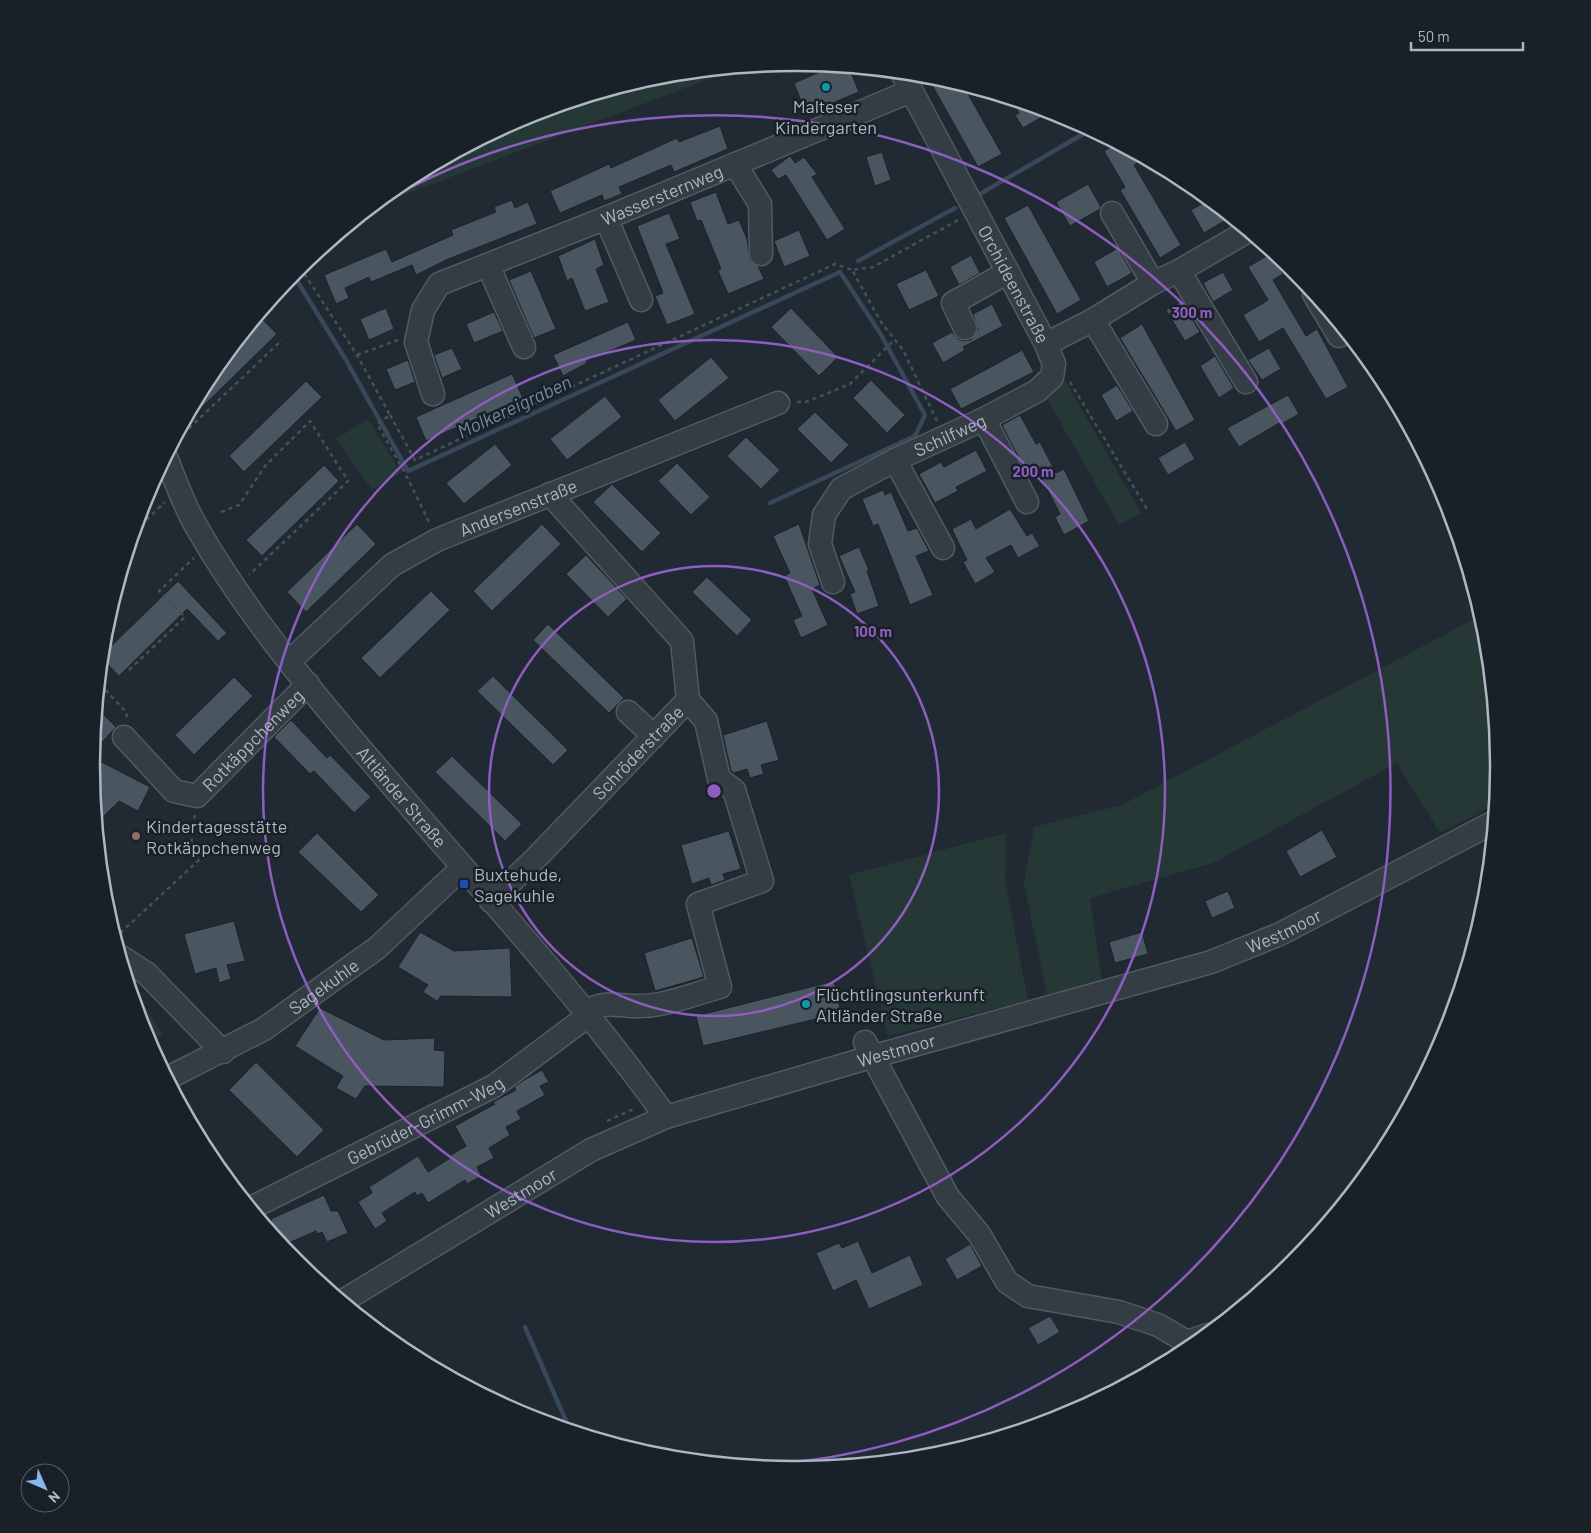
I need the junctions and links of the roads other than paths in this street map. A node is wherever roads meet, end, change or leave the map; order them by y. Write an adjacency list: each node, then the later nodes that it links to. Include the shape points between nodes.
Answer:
1 (906, 82): 2 (street, Wassersternweg); 9 (street, Orchideenstraße)
2 (735, 164): 4 (street, Wassersternweg); 6 (street, via 760,204)
3 (1112, 213): 10 (street)
4 (606, 218): 7 (street, Wassersternweg); 11 (street)
5 (1242, 234): 8 (street, Orchideenstraße)
6 (760, 254)
7 (488, 266): 17 (street); 19 (street, Wassersternweg, via 439,284 423,310 416,342)
8 (1180, 271): 10 (street, Orchideenstraße); 18 (street)
9 (1008, 272): 14 (street, via 953,303); 16 (street, Orchideenstraße)
10 (1153, 283): 12 (street, Orchideenstraße)
11 (641, 300)
12 (1093, 320): 16 (street, Orchideenstraße); 22 (street)
13 (1333, 327): 15 (street)
14 (966, 328)
15 (1339, 336)
16 (1046, 344): 21 (street, Schilfweg, via 1054,364 1052,377 1038,391)
17 (524, 347)
18 (1246, 382)
19 (433, 394)
20 (778, 404): 25 (street, Andersenstraße)
21 (984, 419): 23 (street, Schilfweg); 26 (street)
22 (1156, 424)
23 (895, 460): 27 (street); 28 (street, Schilfweg, via 841,489 824,515 820,544)
24 (169, 465): 29 (street, Altländer Straße, via 195,525 235,588)
25 (550, 494): 29 (street, Andersenstraße, via 436,540 392,565); 31 (street, Schröderstraße, via 682,641)
26 (1027, 502)
27 (943, 548)
28 (833, 582)
29 (290, 662): 30 (street, Altländer Straße)
30 (308, 684): 34 (street, Rotkäppchenweg, via 197,796 174,791); 36 (street, Altländer Straße)
31 (688, 700): 33 (street, Schröderstraße); 39 (street, Gebrüder-Grimm-Weg, via 706,721 719,779 734,790 762,881 698,904 720,987 658,1004 599,1004)
32 (628, 712): 33 (street)
33 (654, 736): 37 (street, Schröderstraße, via 536,858)
34 (124, 737)
35 (1488, 825): 40 (street, Westmoor, via 1280,934 1211,962)
36 (462, 868): 37 (street, Altländer Straße); 41 (street, Sagekuhle, via 377,948 264,1030)
37 (490, 900): 39 (street, Altländer Straße)
38 (129, 963): 41 (street, via 146,973)
39 (588, 1013): 43 (street, Altländer Straße); 44 (street, Gebrüder-Grimm-Weg, via 494,1086)
40 (868, 1049): 43 (street, Westmoor); 46 (street, via 948,1197 979,1234 1007,1282 1028,1296 1119,1312)
41 (223, 1052): 42 (street, Sagekuhle)
42 (173, 1076)
43 (666, 1117): 45 (street, Westmoor, via 591,1150)
44 (257, 1205)
45 (348, 1298)
46 (1190, 1339)

